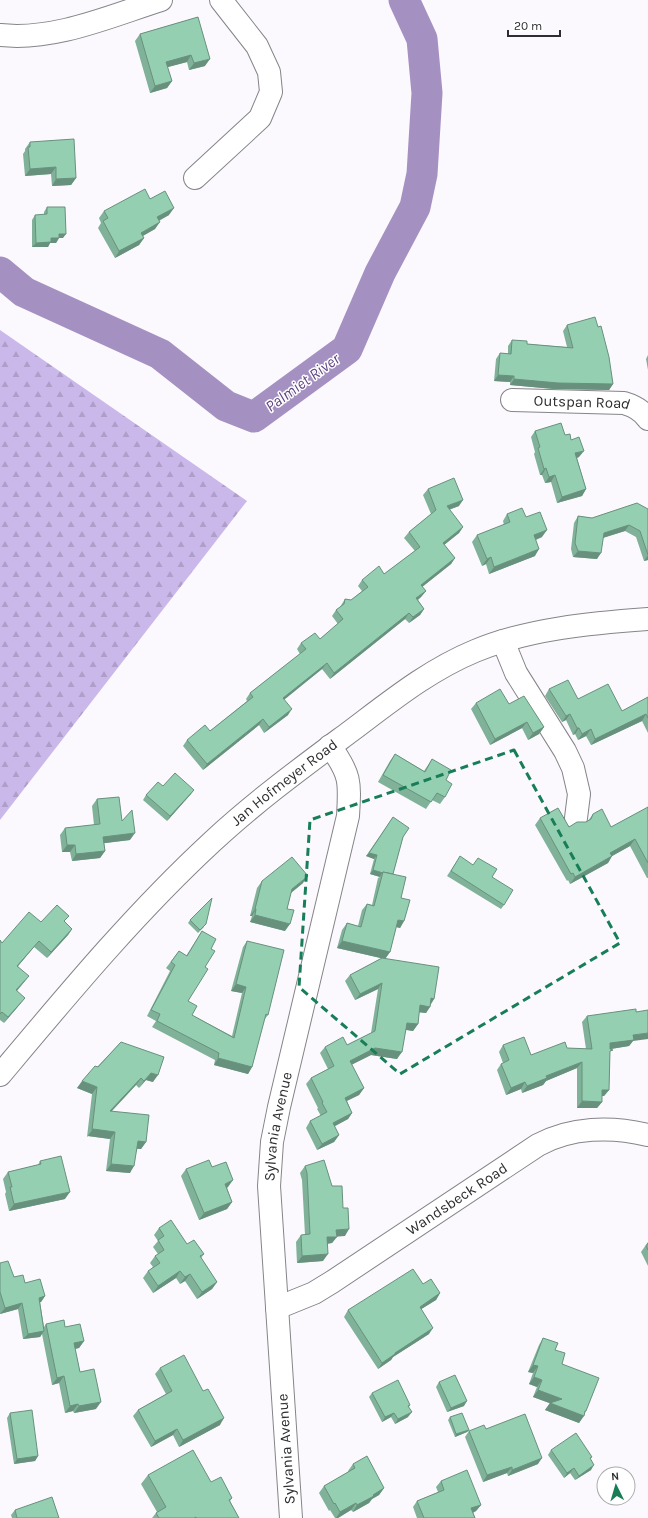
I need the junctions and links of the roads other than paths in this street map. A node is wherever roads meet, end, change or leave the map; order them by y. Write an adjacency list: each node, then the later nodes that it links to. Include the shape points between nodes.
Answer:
1 (162, 0): 3 (street, via 48,34)
2 (220, 0): 4 (street, via 257,46 269,72 271,92 260,118)
3 (0, 35)
4 (195, 178)
5 (512, 400): 6 (street, Outspan Road, via 624,404 642,411)
6 (648, 418)
7 (648, 619): 8 (street, Jan Hofmeyer Road, via 574,626)
8 (503, 641): 9 (street, Jan Hofmeyer Road, via 450,662 421,679); 10 (street, via 516,672 573,768 579,794)
9 (330, 746): 11 (street, Jan Hofmeyer Road, via 253,806 166,887 77,984); 13 (street, Sylvania Avenue, via 347,774 348,816 272,1142 269,1186)
10 (576, 818)
11 (0, 1075)
12 (648, 1135): 13 (street, Wandsbeck Road, via 615,1130 588,1130 550,1138 332,1282 314,1293)
13 (277, 1308): 14 (street, Sylvania Avenue)
14 (291, 1518)

